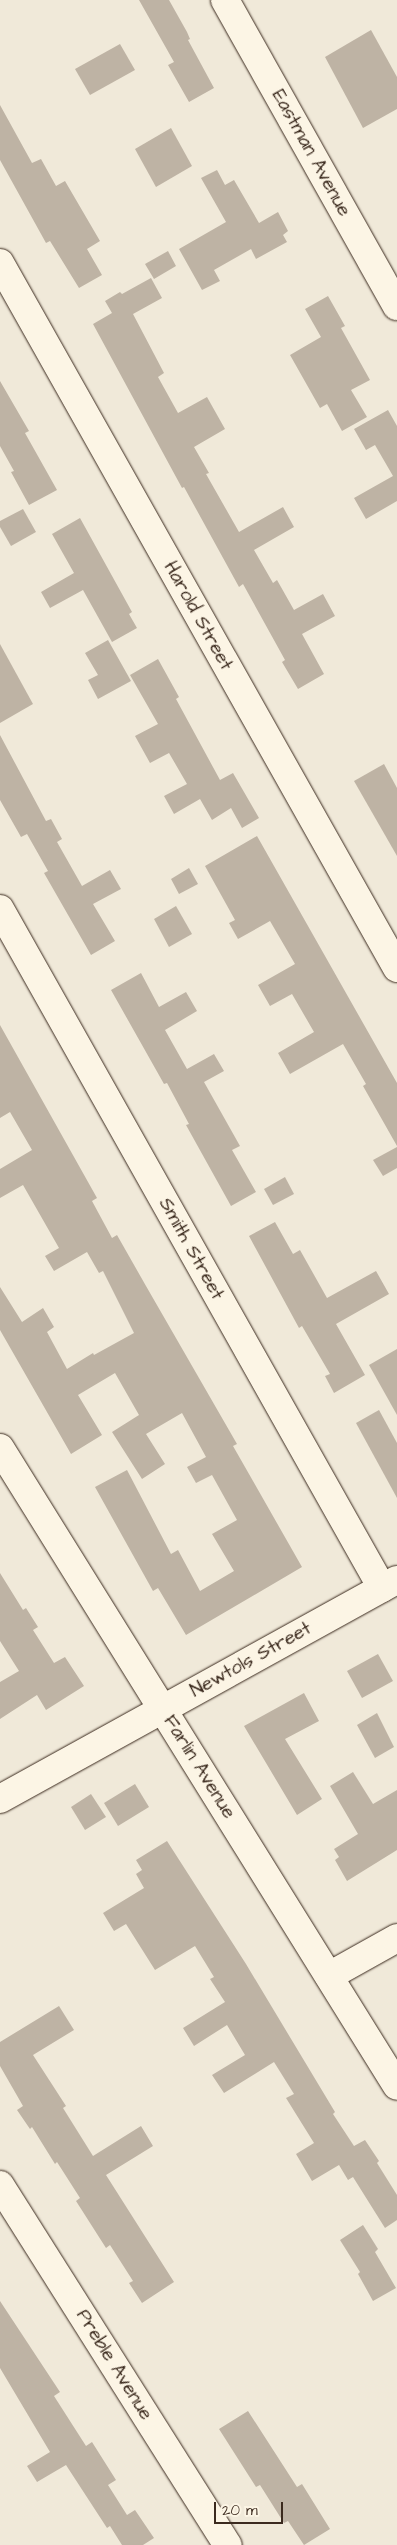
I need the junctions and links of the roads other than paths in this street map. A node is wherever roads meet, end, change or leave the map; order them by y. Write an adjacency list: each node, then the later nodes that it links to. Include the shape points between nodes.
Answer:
1 (225, 0): 3 (street, Eastman Avenue)
2 (0, 263): 5 (street, Harold Street)
3 (397, 306)
4 (0, 909): 7 (street, Smith Street)
5 (397, 968)
6 (0, 1448): 8 (street, Farlin Avenue)
7 (390, 1584): 8 (street, Newtols Street)
8 (163, 1709): 9 (street, Newtols Street); 11 (street, Farlin Avenue)
9 (0, 1799)
10 (397, 1938): 11 (street)
11 (329, 1976): 12 (street, Farlin Avenue)
12 (397, 2086)
13 (0, 2185): 14 (street, Preble Avenue)
14 (228, 2545)

